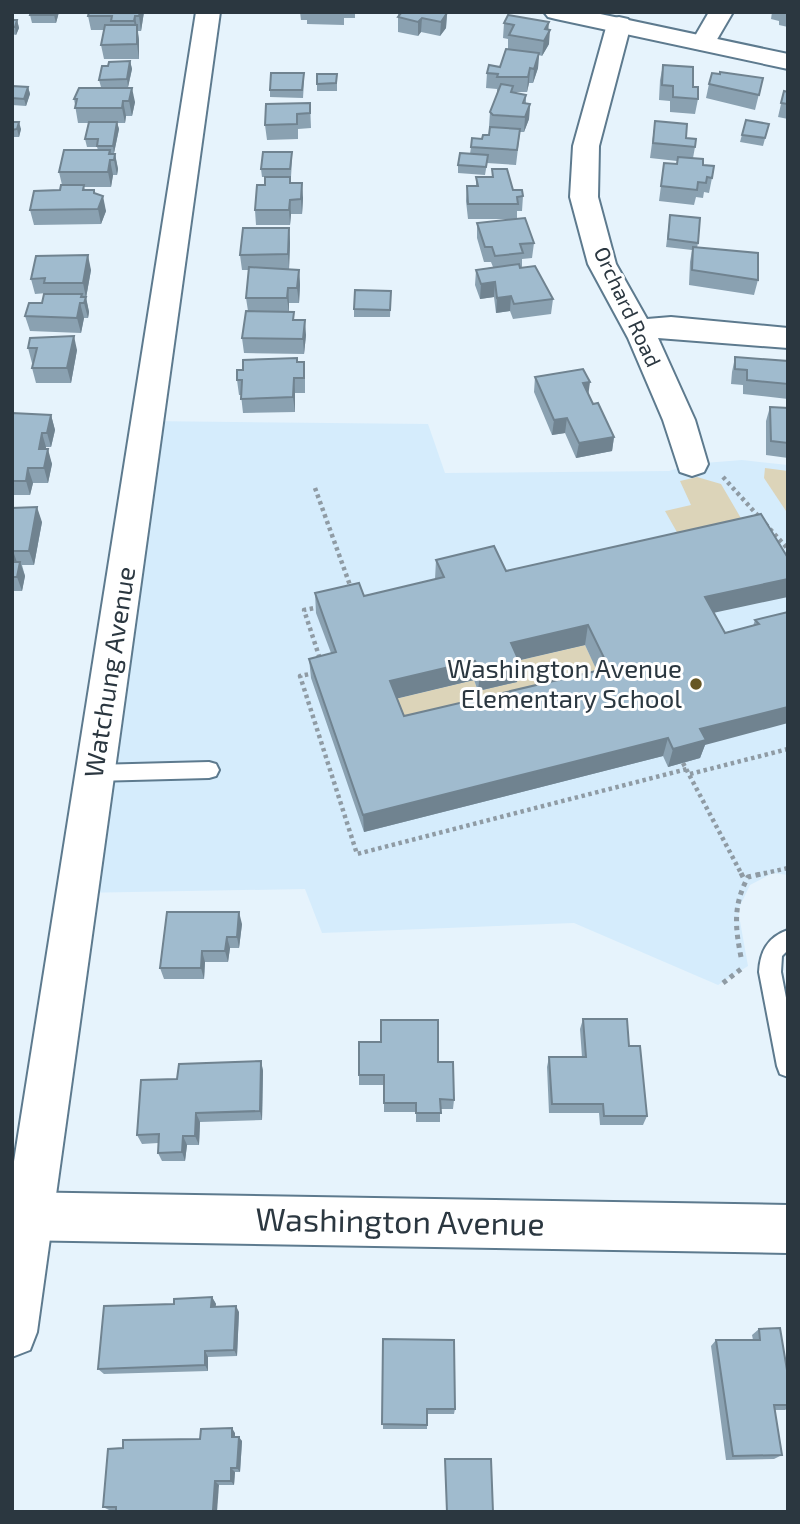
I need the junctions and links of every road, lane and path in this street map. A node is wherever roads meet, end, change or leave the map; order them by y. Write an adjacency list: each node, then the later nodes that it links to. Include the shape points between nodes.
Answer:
1 (208, 12): 20 (street, Watchung Avenue)
2 (556, 12): 4 (street)
3 (720, 12): 5 (street)
4 (619, 24): 5 (street); 7 (street, Orchard Road, via 586,146 584,197 603,264)
5 (703, 43): 6 (street)
6 (788, 62)
7 (638, 329): 8 (street, via 670,327); 9 (street, Orchard Road, via 679,420)
8 (788, 338)
9 (691, 461): 11 (path, via 716,469)
10 (314, 488): 14 (path)
11 (768, 524): 12 (path); 13 (path)
12 (754, 527)
13 (788, 549)
14 (355, 599)
15 (329, 605): 19 (path, via 304,610 324,671 300,677 357,854)
16 (788, 749): 19 (path)
17 (684, 762): 19 (path)
18 (209, 770): 20 (lane)
19 (688, 771): 22 (path)
20 (94, 773): 26 (street, Watchung Avenue)
21 (788, 868): 22 (path)
22 (746, 881): 24 (path, via 734,910 743,965)
23 (788, 939): 25 (lane, via 775,946 770,957)
24 (723, 983)
25 (788, 1066)
26 (21, 1216): 27 (street, Washington Avenue); 28 (street, Watchung Avenue)
27 (788, 1229)
28 (12, 1332)

